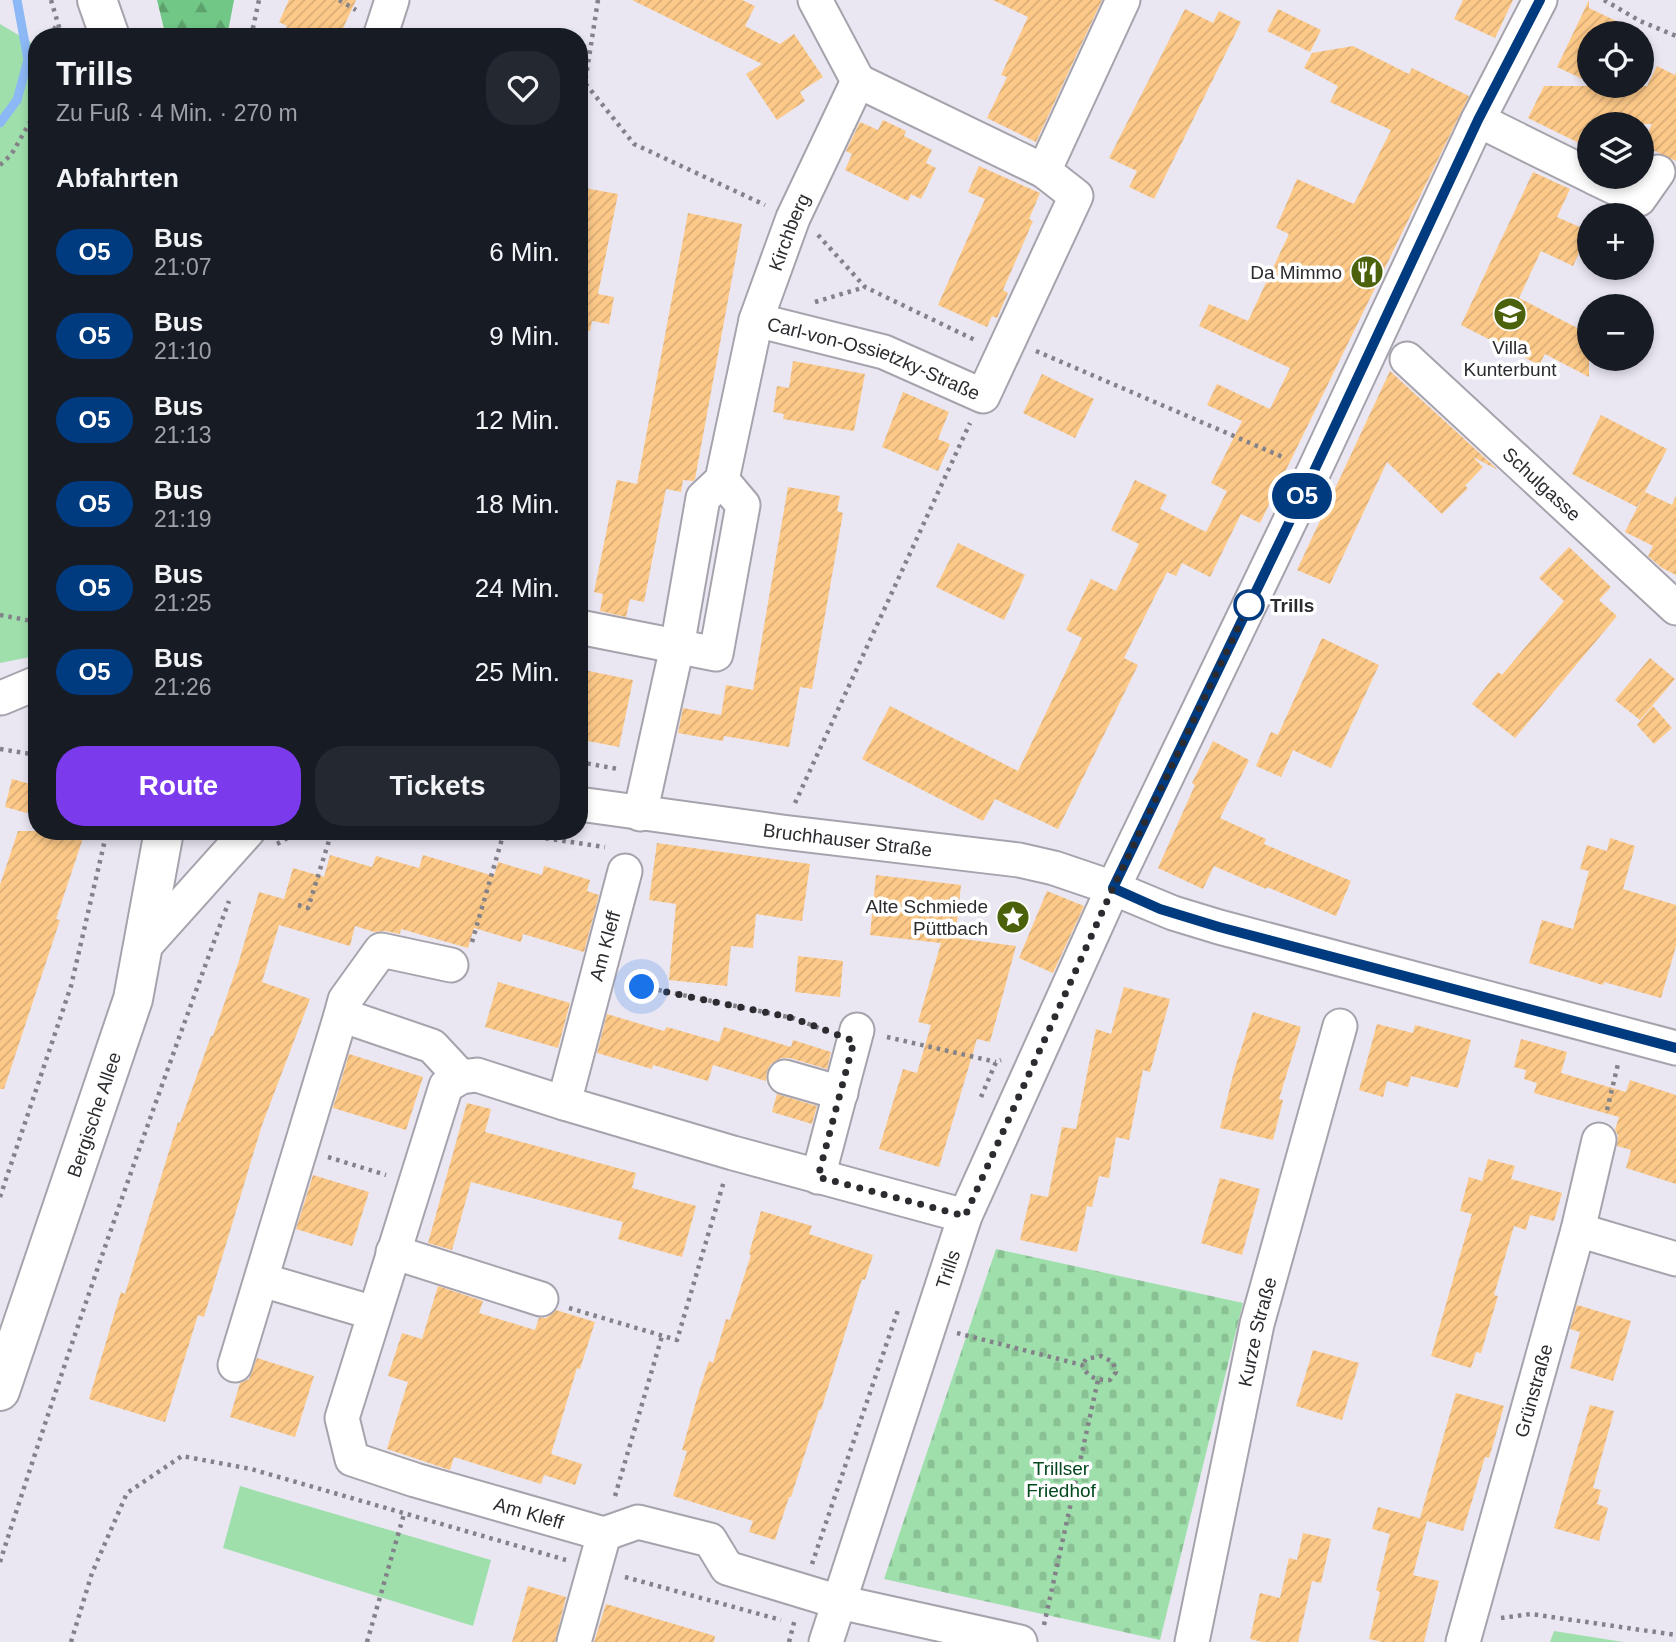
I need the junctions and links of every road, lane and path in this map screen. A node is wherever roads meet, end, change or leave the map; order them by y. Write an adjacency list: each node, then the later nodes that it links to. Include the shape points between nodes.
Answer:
1 (51, 0): 11 (path)
2 (97, 0): 14 (main road)
3 (259, 0): 15 (path)
4 (392, 0): 16 (street)
5 (598, 0): 10 (path)
6 (815, 0): 18 (street)
7 (1124, 0): 23 (street)
8 (1541, 0): 19 (street, Trills)
9 (1604, 0): 17 (path)
10 (595, 19)
11 (59, 21): 12 (path); 13 (path)
12 (55, 28)
13 (60, 28)
14 (107, 28)
15 (253, 28)
16 (383, 28)
17 (1676, 36)
18 (858, 81): 23 (street, Carl-von-Ossietzky-Straße); 28 (street, Kirchberg, via 793,218)
19 (1478, 120): 22 (street); 32 (street, Trills)
20 (28, 126): 21 (path)
21 (0, 166)
22 (1577, 169)
23 (1044, 171): 29 (street, Carl-von-Ossietzky-Straße, via 1076,196)
24 (1658, 172): 25 (street)
25 (1654, 178)
26 (1618, 189): 27 (street, via 1639,199)
27 (1646, 189)
28 (755, 320): 31 (street, Carl-von-Ossietzky-Straße, via 884,352); 37 (street, Kirchberg, via 722,480 704,498)
29 (1009, 340): 31 (street, Carl-von-Ossietzky-Straße); 32 (path)
30 (1407, 359): 33 (street, Schulgasse)
31 (982, 396): 47 (path)
32 (1314, 471): 56 (street, Trills)
33 (1676, 608)
34 (0, 615): 35 (path)
35 (28, 620)
36 (588, 630): 37 (street)
37 (677, 647): 44 (street, Kirchberg)
38 (28, 687): 39 (street)
39 (0, 698): 40 (street)
40 (28, 704)
41 (0, 749): 42 (path)
42 (28, 754)
43 (588, 764): 44 (path)
44 (649, 776): 46 (street, Kirchberg)
45 (588, 805): 46 (street, Bruchhauser Straße)
46 (640, 814): 47 (street, Bruchhauser Straße)
47 (782, 832): 56 (street, Bruchhauser Straße, via 1019,860)
48 (105, 840): 77 (path, via 71,986)
49 (162, 840): 59 (main road, Bergische Allee)
50 (239, 840): 59 (street)
51 (251, 840): 52 (path, via 261,853)
52 (284, 840)
53 (329, 840): 58 (path, via 308,908)
54 (502, 840): 60 (path, via 470,949)
55 (625, 871): 61 (street, Am Kleff)
56 (1113, 888): 64 (street, Bruchhauser Straße, via 1219,927); 78 (street, Trills)
57 (231, 896): 94 (path, via 179,1035)
58 (298, 905)
59 (144, 947): 90 (main road, Bergische Allee, via 133,999)
60 (451, 965): 62 (street, via 381,950 345,1000)
61 (597, 976): 65 (path); 71 (street, Am Kleff)
62 (341, 1015): 68 (street, via 432,1046); 73 (street)
63 (1340, 1026): 104 (street, Kurze Straße, via 1257,1324)
64 (1626, 1033): 66 (street, Bruchhauser Straße); 72 (path)
65 (856, 1036): 67 (path); 70 (street)
66 (1676, 1048)
67 (996, 1062)
68 (461, 1077): 71 (street, via 477,1075); 76 (street, Am Kleff, via 446,1086)
69 (785, 1077): 70 (street)
70 (841, 1093): 75 (street)
71 (564, 1103): 74 (street)
72 (1599, 1140): 79 (street, Grünstraße)
73 (301, 1149): 76 (path); 82 (street)
74 (733, 1153): 75 (street); 86 (path, via 677,1340)
75 (818, 1177): 78 (street)
76 (414, 1184): 80 (street, Am Kleff)
77 (0, 1197)
78 (965, 1216): 85 (street, Trills)
79 (1578, 1230): 81 (street); 105 (street, Grünstraße)
80 (393, 1252): 83 (street); 84 (street, Am Kleff)
81 (1676, 1259)
82 (262, 1280): 84 (street); 87 (street)
83 (541, 1299): 86 (path)
84 (374, 1313): 91 (street, Am Kleff, via 342,1418 352,1459)
85 (929, 1326): 88 (path); 96 (street, Trills)
86 (662, 1336): 93 (path)
87 (235, 1365)
88 (1082, 1365): 89 (path, via 1086,1374); 89 (path, via 1086,1359 1101,1356 1113,1362 1115,1373 1110,1380)
89 (1098, 1380): 98 (path)
90 (0, 1391)
91 (415, 1480): 92 (path); 93 (street, Am Kleff)
92 (404, 1515): 95 (path); 101 (path, via 251,1469 182,1456 127,1493 92,1573); 102 (path)
93 (604, 1534): 95 (street); 96 (street, via 638,1522 710,1540 727,1567)
94 (0, 1562)
95 (594, 1568): 100 (path); 103 (street)
96 (839, 1602): 98 (street); 100 (street, Trills)
97 (1496, 1619): 99 (path, via 1531,1614)
98 (1032, 1635)
99 (1676, 1635)
100 (827, 1638)
101 (71, 1642)
102 (368, 1642)
103 (574, 1642)
104 (1192, 1642)
105 (1463, 1642)

